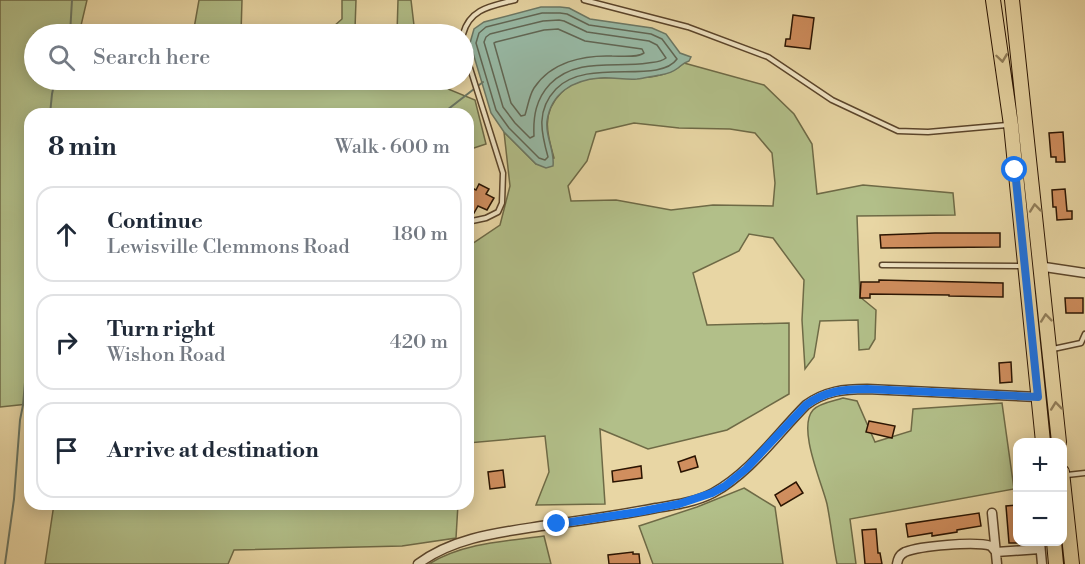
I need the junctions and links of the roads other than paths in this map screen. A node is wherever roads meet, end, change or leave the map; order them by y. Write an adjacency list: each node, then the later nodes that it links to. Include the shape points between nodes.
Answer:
1 (515, 0): 5 (lane, via 484,8)
2 (584, 0): 7 (lane, via 688,27 768,57 832,100 898,131)
3 (993, 0): 7 (main road, one-way to 7)
4 (1012, 0): 11 (main road, one-way to 4)
5 (467, 24)
6 (474, 82): 8 (lane, via 502,173 502,204 498,212)
7 (1011, 125): 10 (main road)
8 (474, 221)
9 (882, 265): 10 (lane)
10 (1026, 266): 11 (street); 15 (main road)
11 (1041, 266): 12 (street); 14 (main road, one-way to 11)
12 (1085, 273)
13 (1085, 334): 14 (lane, via 1081,343)
14 (1050, 350): 17 (main road, one-way to 14)
15 (1038, 397): 16 (main road); 26 (street, via 833,391 806,405 746,469 712,493 638,512 488,535 441,550)
16 (1043, 438)
17 (1059, 438)
18 (1085, 473): 19 (lane)
19 (1067, 474)
20 (1065, 492): 31 (main road)
21 (992, 513): 25 (street)
22 (1034, 546): 25 (street)
23 (1040, 546): 29 (street)
24 (1054, 546): 30 (main road)
25 (996, 552): 27 (street, via 984,544 933,547 904,553); 28 (street)
26 (418, 564)
27 (897, 564)
28 (997, 564)
29 (1042, 564)
30 (1056, 564)
31 (1072, 564)

